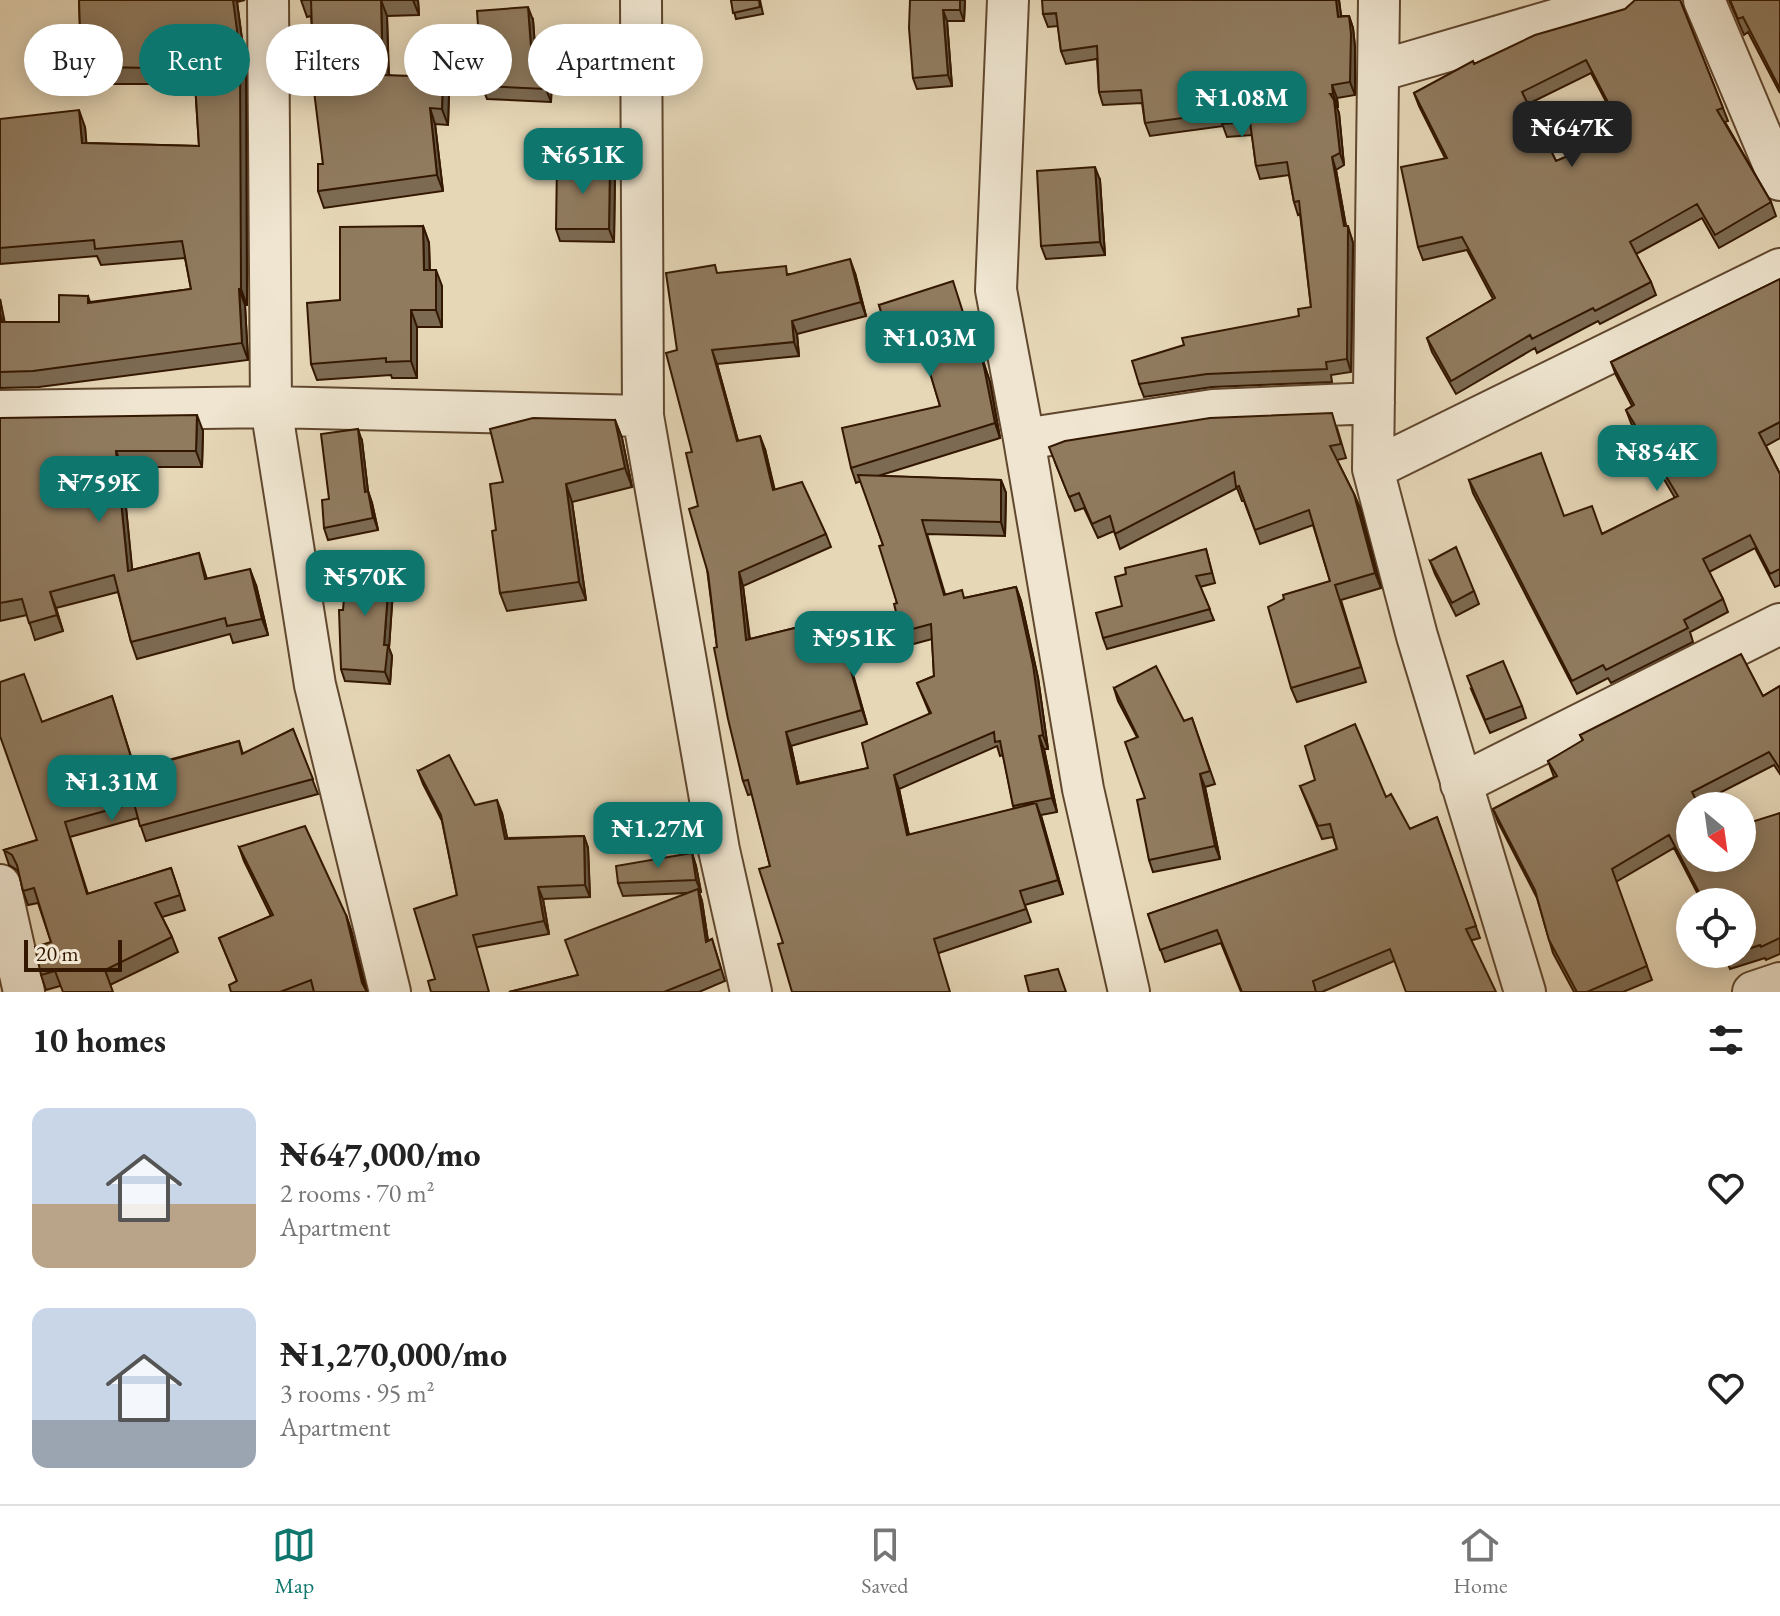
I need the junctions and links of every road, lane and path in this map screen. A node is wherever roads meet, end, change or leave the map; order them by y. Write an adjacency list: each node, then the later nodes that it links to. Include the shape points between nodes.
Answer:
1 (268, 0): 11 (street)
2 (641, 0): 13 (street)
3 (1008, 0): 14 (street, via 996,290)
4 (1379, 0): 7 (street)
5 (1623, 0): 7 (street)
6 (1704, 0): 8 (street)
7 (1379, 71): 10 (street)
8 (1780, 180)
9 (1780, 269): 15 (street)
10 (1374, 403): 14 (street, via 1213,410); 15 (street)
11 (271, 407): 12 (street); 13 (street); 21 (street, via 315,685)
12 (0, 411)
13 (643, 416): 22 (street, via 719,850)
14 (1024, 439): 23 (street, via 1083,789)
15 (1373, 469): 17 (street)
16 (1780, 624): 17 (street)
17 (1461, 784): 24 (street)
18 (0, 885): 20 (street)
19 (1780, 983): 25 (street)
20 (24, 992)
21 (390, 992)
22 (751, 992)
23 (1129, 992)
24 (1525, 992)
25 (1753, 992)

